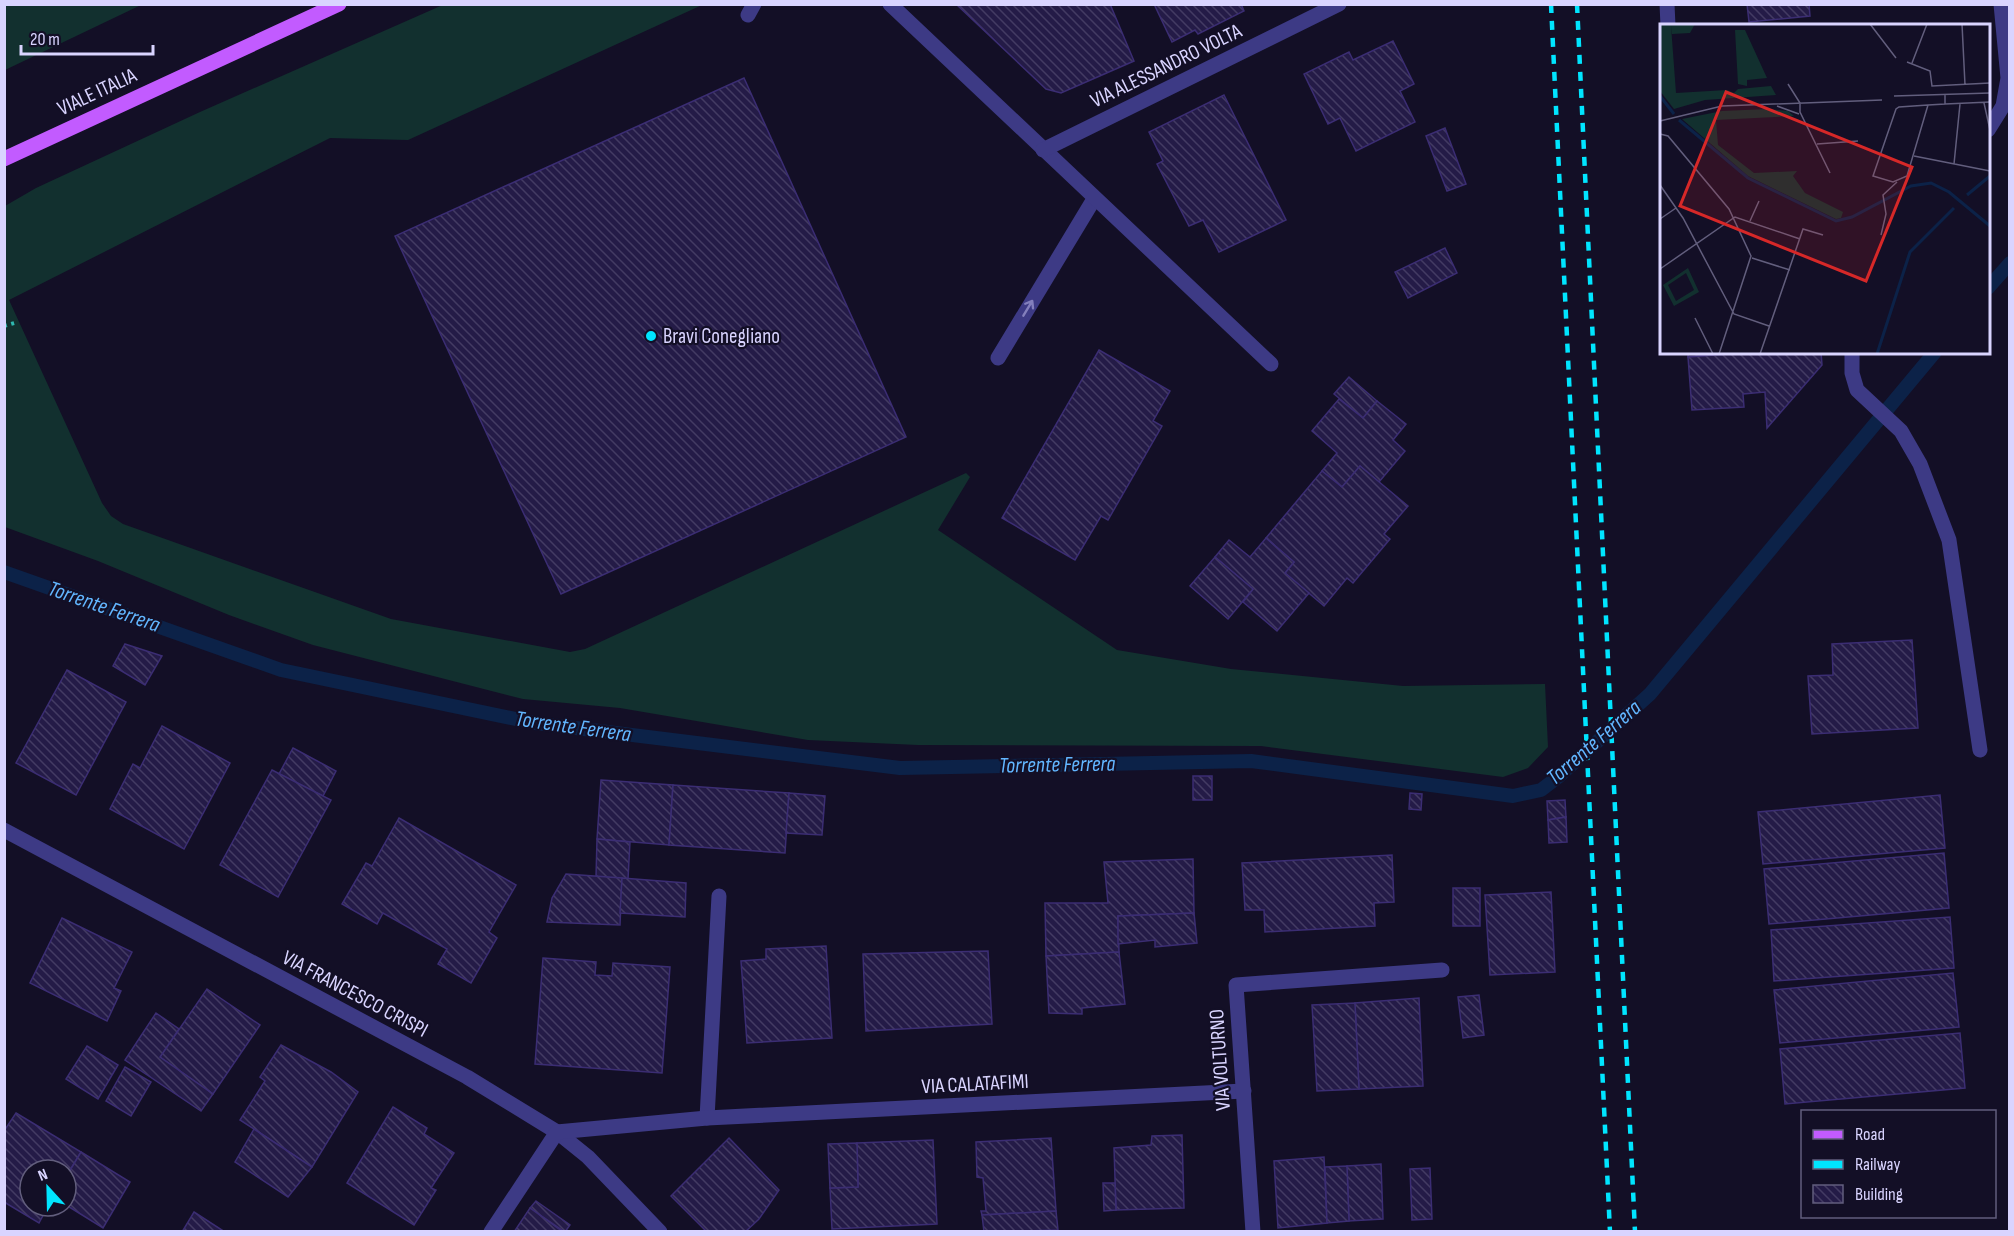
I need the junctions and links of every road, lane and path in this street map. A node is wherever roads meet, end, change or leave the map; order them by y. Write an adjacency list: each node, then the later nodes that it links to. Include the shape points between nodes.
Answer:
1 (339, 4): 9 (main road, VIALE ITALIA)
2 (890, 4): 8 (street)
3 (1339, 4): 8 (street, VIA ALESSANDRO VOLTA)
4 (1667, 4): 6 (street)
5 (2001, 4): 7 (street, via 2008,78 2002,106)
6 (1668, 24)
7 (1990, 128)
8 (1043, 150): 10 (street)
9 (4, 159)
10 (1094, 199): 14 (street, one-way to 10); 15 (street)
11 (18, 322): 12 (path)
12 (4, 326)
13 (1852, 354): 16 (street, via 1857,390 1901,431 1920,464 1949,540)
14 (998, 358)
15 (1270, 364)
16 (1980, 750)
17 (4, 830): 22 (street, VIA FRANCESCO CRISPI, via 467,1077)
18 (718, 896): 21 (street)
19 (1442, 970): 20 (street, VIA VOLTURNO, via 1236,985)
20 (1244, 1091): 21 (street, VIA CALATAFIMI); 25 (street, VIA VOLTURNO)
21 (708, 1118): 22 (street, VIA CALATAFIMI)
22 (557, 1132): 23 (street); 24 (street, VIA FRANCESCO CRISPI, via 588,1157)
23 (491, 1232)
24 (660, 1232)
25 (1253, 1232)

